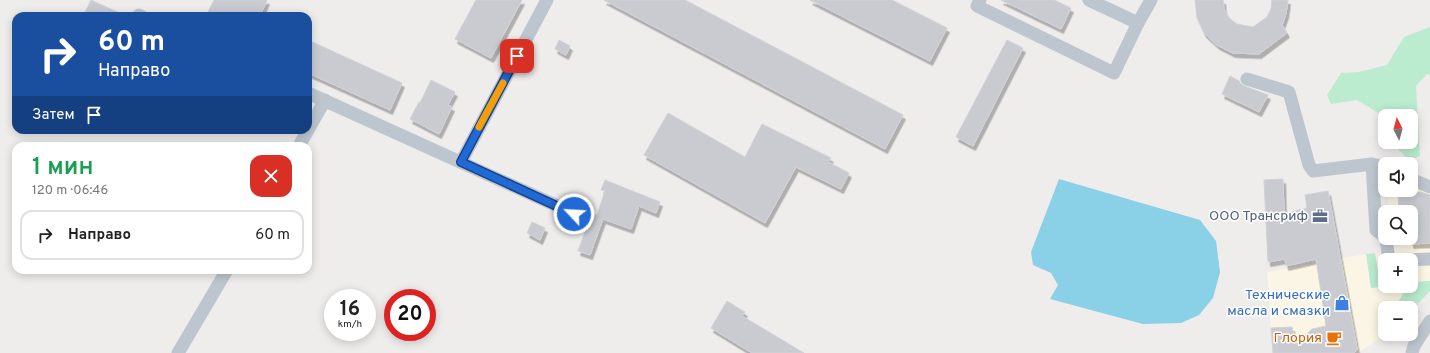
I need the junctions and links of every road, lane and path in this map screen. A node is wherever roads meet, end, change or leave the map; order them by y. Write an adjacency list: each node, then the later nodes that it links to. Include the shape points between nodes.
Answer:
1 (547, 0): 10 (street)
2 (980, 0): 5 (street, via 977,6 1114,73)
3 (1089, 0): 5 (street)
4 (1151, 0): 5 (street)
5 (1138, 23)
6 (1247, 79): 11 (street, via 1289,92 1309,165 1313,171)
7 (312, 95): 8 (street)
8 (326, 100): 9 (street); 10 (street)
9 (312, 124)
10 (461, 162): 15 (street)
11 (1378, 165)
12 (1418, 182): 14 (street)
13 (1378, 187): 16 (street)
14 (1430, 187)
15 (574, 214)
16 (1378, 231)
17 (1430, 259): 18 (street)
18 (1418, 260)
19 (225, 274): 22 (street)
20 (1430, 321): 21 (street)
21 (1410, 351)
22 (178, 353)

